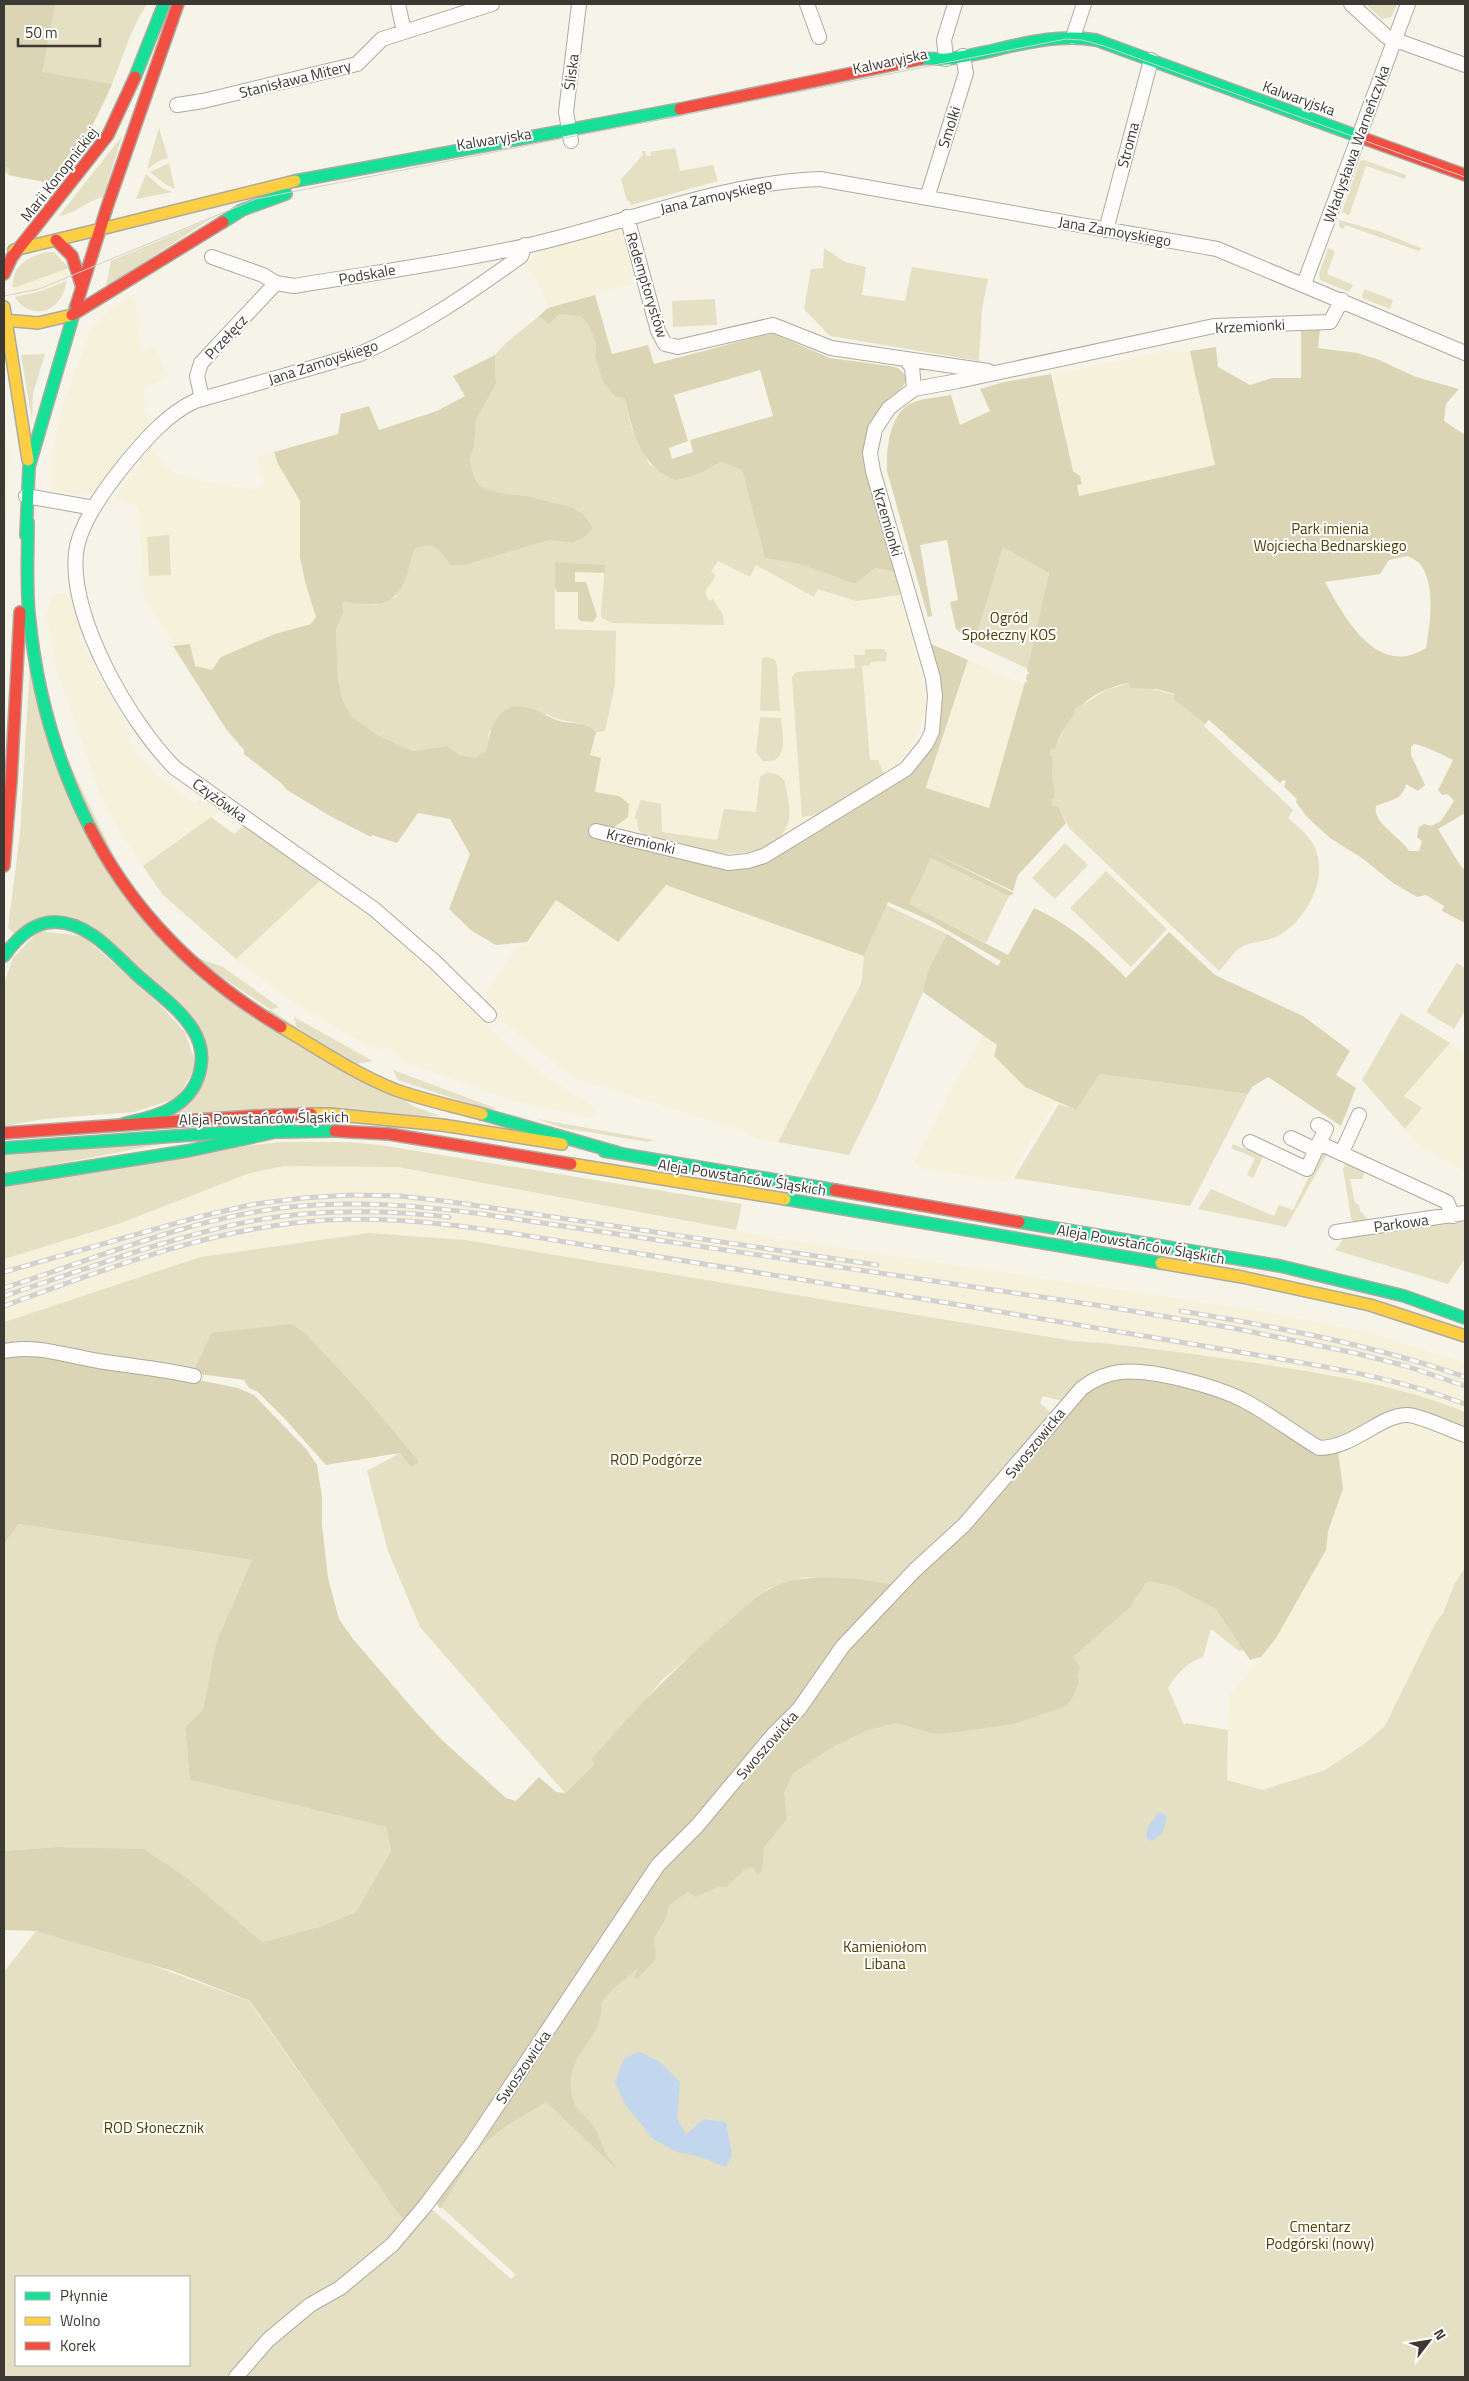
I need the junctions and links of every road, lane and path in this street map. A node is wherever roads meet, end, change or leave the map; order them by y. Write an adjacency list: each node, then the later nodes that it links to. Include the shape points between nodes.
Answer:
1 (164, 4): 31 (main road, Marii Konopnickiej, via 126,100 108,135)
2 (178, 4): 27 (main road)
3 (398, 4): 11 (street)
4 (492, 4): 11 (street, Stanisława Mitery)
5 (579, 4): 22 (street, Śliska, via 566,112)
6 (807, 4): 13 (street)
7 (955, 4): 16 (street, via 944,40)
8 (1084, 4): 12 (street)
9 (1352, 4): 14 (street, via 1380,32)
10 (1408, 4): 14 (street, Władysława Warneńczyka)
11 (404, 32): 21 (street, Stanisława Mitery, via 382,39 357,64)
12 (1073, 36): 15 (main road, Kalwaryjska); 17 (main road, Kalwaryjska, via 1096,40)
13 (819, 37)
14 (1395, 40): 18 (street); 23 (street, Władysława Warneńczyka)
15 (963, 56): 16 (main road, Kalwaryjska); 25 (street, Smolki, via 966,73)
16 (946, 59): 19 (main road, Kalwaryjska); 22 (main road, Kalwaryjska, via 926,58)
17 (1151, 60): 23 (main road, Kalwaryjska); 28 (street, Stroma)
18 (1465, 65)
19 (929, 70)
20 (910, 73): 22 (main road, Kalwaryjska)
21 (177, 105)
22 (570, 134): 27 (main road, Kalwaryjska, via 261,188); 40 (main road, Kalwaryjska, via 532,148 512,149 264,200 159,259)
23 (1360, 136): 24 (main road, Kalwaryjska); 36 (street, Władysława Warneńczyka)
24 (1465, 175)
25 (927, 198): 26 (street, Jana Zamoyskiego, via 820,179 788,180 726,190); 28 (street, Jana Zamoyskiego)
26 (627, 217): 30 (street, Jana Zamoyskiego); 43 (street, Redemptorystów, via 658,330 665,344 678,347 773,325 832,348)
27 (101, 229): 29 (main road, Kalwaryjska); 37 (main road)
28 (1106, 230): 36 (street, Jana Zamoyskiego, via 1217,249)
29 (56, 240): 31 (main road, Kalwaryjska); 37 (main road, via 72,256)
30 (525, 246): 35 (street, Podskale, via 294,286); 46 (street, Jana Zamoyskiego, via 521,256 459,301 373,348)
31 (19, 249): 32 (main road, Kalwaryjska); 34 (main road, Marii Konopnickiej)
32 (4, 252)
33 (212, 257): 35 (street, Podskale, via 263,275)
34 (4, 274)
35 (276, 283): 46 (street, Przełęcz, via 201,363 197,376)
36 (1304, 284): 38 (street, Jana Zamoyskiego)
37 (82, 287): 40 (main road)
38 (1342, 300): 42 (street, Jana Zamoyskiego); 44 (street, Krzemionki, via 1330,322 1214,326)
39 (4, 307): 41 (main road)
40 (72, 314): 41 (main road, Kalwaryjska, via 45,323); 47 (main road)
41 (5, 320): 47 (main road)
42 (1465, 353)
43 (906, 360): 44 (street, Redemptorystów); 45 (street, via 912,367)
44 (997, 372): 45 (street, Krzemionki)
45 (914, 389): 51 (street, Krzemionki, via 889,408 875,429 870,453 933,678 935,715 926,744 906,769 792,840 748,861 728,862)
46 (202, 399): 49 (street, Jana Zamoyskiego, via 182,408 142,443)
47 (29, 467): 48 (main road)
48 (26, 496): 49 (street); 50 (main road)
49 (94, 508): 54 (street, Czyżówka, via 76,553 83,611 99,654 148,738 176,768 374,909)
50 (28, 522): 52 (main road); 65 (main road, via 32,636 62,765 85,821 108,863 182,954 223,988 278,1025 360,1073 398,1090)
51 (596, 831)
52 (4, 866)
53 (4, 956): 56 (main road, via 21,935 39,925 57,922 74,926 106,947 193,1029 201,1048 202,1062 200,1076 192,1089 182,1102 167,1111)
54 (489, 1015)
55 (1359, 1115): 64 (street)
56 (123, 1124): 59 (main road, Aleja Powstańców Śląskich); 65 (main road, Aleja Powstańców Śląskich, via 254,1116 346,1115 442,1125)
57 (1318, 1125): 62 (street, via 1326,1129)
58 (290, 1129): 63 (main road, Aleja Powstańców Śląskich, via 83,1140); 66 (main road, via 187,1151); 70 (main road, Aleja Powstańców Śląskich, via 416,1138 1242,1277 1370,1305)
59 (4, 1134)
60 (1291, 1138): 62 (street)
61 (1250, 1142): 62 (street, via 1307,1169)
62 (1317, 1146): 64 (street)
63 (4, 1148)
64 (1342, 1152): 67 (street, via 1447,1202)
65 (619, 1153): 69 (main road, Aleja Powstańców Śląskich, via 1280,1266 1404,1296)
66 (4, 1180)
67 (1459, 1214): 68 (street, Parkowa)
68 (1336, 1232)
69 (1465, 1318)
70 (1465, 1336)
71 (4, 1352): 72 (street, via 20,1348 43,1349)
72 (194, 1376)
73 (1465, 1435): 74 (street, Swoszowicka, via 1407,1415 1387,1421 1362,1436 1330,1448 1319,1448 1243,1400 1194,1382 1122,1372 1100,1376 1082,1388 964,1525 915,1570 843,1646 799,1709 773,1735 697,1826 658,1865 471,2145 392,2245 340,2288 310,2305 268,2340)
74 (236, 2377)

